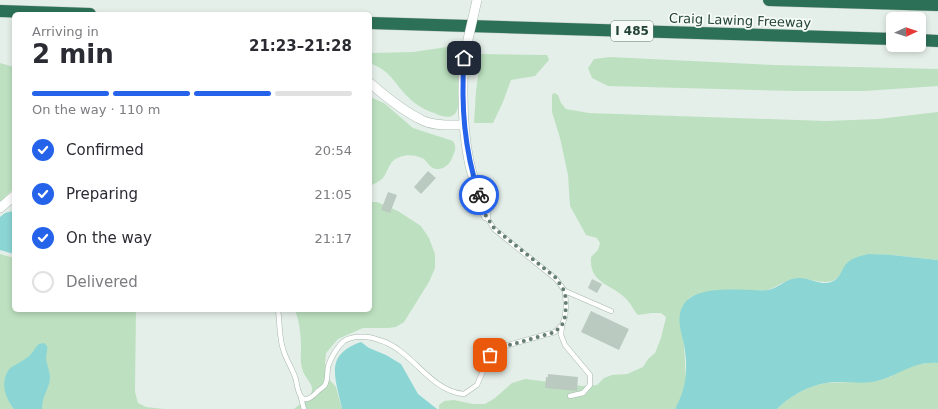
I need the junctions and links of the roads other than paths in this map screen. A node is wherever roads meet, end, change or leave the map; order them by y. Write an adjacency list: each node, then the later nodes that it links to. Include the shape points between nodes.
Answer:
1 (476, 0): 11 (street, bridge, via 464,58)
2 (769, 0): 3 (highway, Craig Lawing Freeway)
3 (938, 5)
4 (0, 11): 5 (highway)
5 (30, 12)
6 (372, 23): 7 (highway, Craig Lawing Freeway / I 485)
7 (886, 39)
8 (926, 40): 9 (highway)
9 (938, 40)
10 (372, 85): 11 (street, via 424,121 441,125)
11 (464, 125): 14 (street, via 469,162)
12 (12, 198): 13 (street)
13 (0, 208)
14 (486, 216): 15 (lane, via 494,228 556,278)
15 (565, 292): 16 (lane); 18 (lane, via 565,317)
16 (611, 311)
17 (278, 312): 20 (lane, via 283,349)
18 (562, 325): 19 (lane, via 561,336 565,345 590,375 590,385 583,393); 20 (lane, via 555,332 506,346 490,355 477,385 464,394 450,392 412,359 389,344 369,338 352,338 344,341 332,357 325,385 312,397)
19 (570, 396)
20 (301, 398): 21 (lane)
21 (304, 409)

